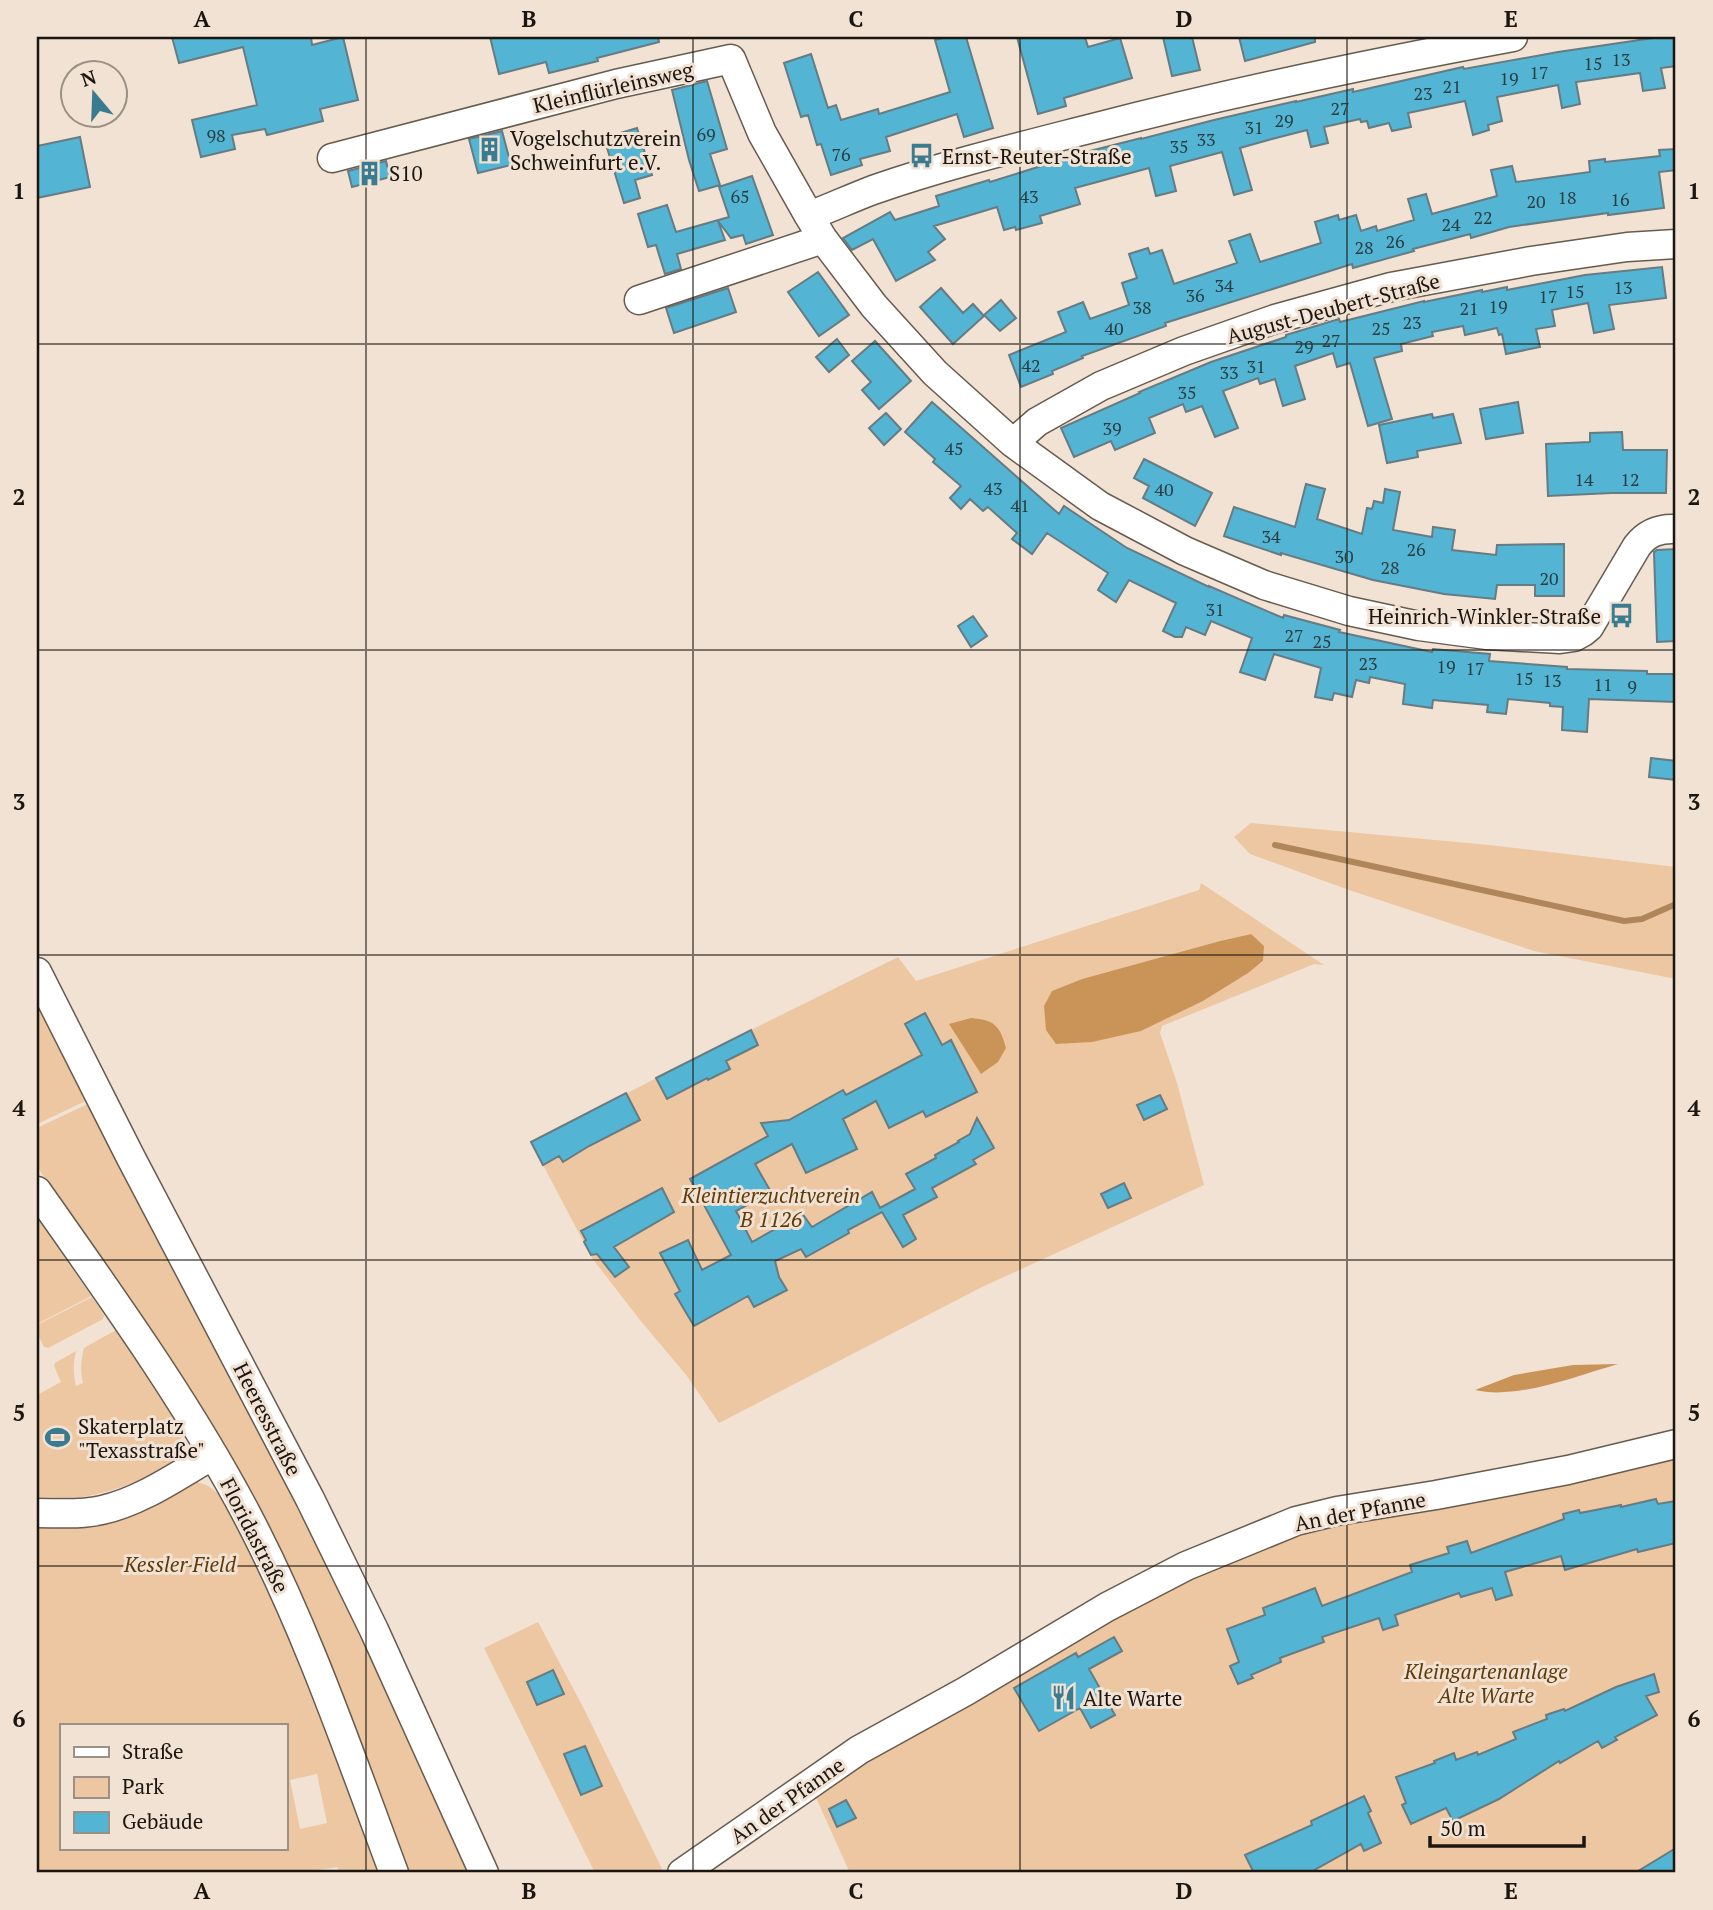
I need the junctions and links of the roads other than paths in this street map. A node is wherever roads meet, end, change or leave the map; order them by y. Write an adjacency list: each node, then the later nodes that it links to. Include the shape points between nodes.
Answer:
1 (1513, 37): 3 (street, via 1159,110 939,170 873,191)
2 (332, 158): 3 (street, Kleinflürleinsweg, via 616,84 731,60 762,133)
3 (816, 228): 5 (street); 6 (street, via 874,306 934,373)
4 (1676, 244): 6 (street, August-Deubert-Straße, via 1531,261 1391,287 1275,319 1101,386 1037,422)
5 (639, 300)
6 (1013, 443): 7 (street, via 1100,506 1185,551 1264,585 1349,611 1488,635 1574,637 1589,626 1644,537)
7 (1676, 529)
8 (37, 972): 14 (street, Heeresstraße, via 310,1499)
9 (37, 1191): 11 (street, Floridastraße, via 186,1408)
10 (1676, 1444): 15 (street, An der Pfanne, via 1568,1470 1296,1521 1186,1566 1107,1606 859,1750)
11 (213, 1455): 12 (street, via 119,1505 84,1513); 13 (street, Floridastraße, via 278,1576)
12 (37, 1513)
13 (394, 1873)
14 (484, 1873)
15 (682, 1873)

